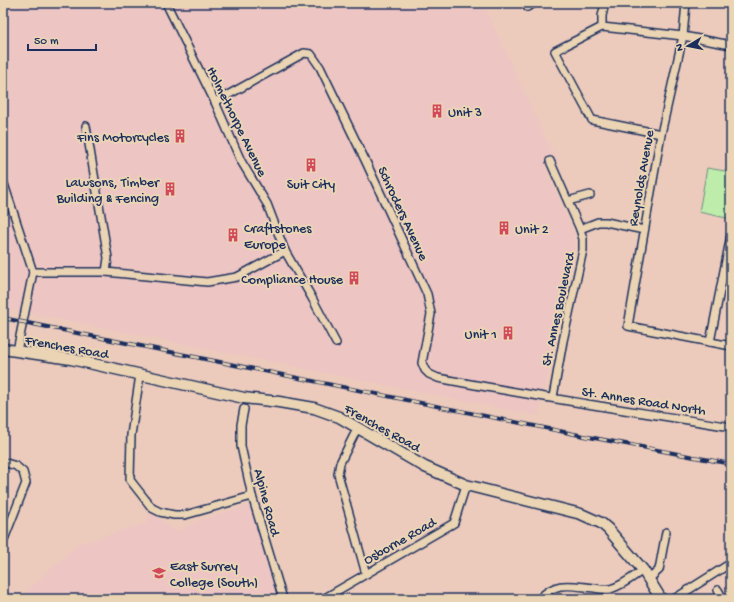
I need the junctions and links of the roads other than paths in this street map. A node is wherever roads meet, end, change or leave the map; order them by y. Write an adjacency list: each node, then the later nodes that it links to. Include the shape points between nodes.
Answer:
1 (166, 3): 9 (street, Holmethorpe Avenue)
2 (535, 3): 5 (street)
3 (605, 3): 6 (street)
4 (686, 3): 7 (street, Reynolds Avenue)
5 (527, 7)
6 (602, 27): 7 (street); 11 (street, via 556,51 570,80 592,120)
7 (683, 36): 8 (street); 11 (street, Reynolds Avenue)
8 (731, 44)
9 (214, 102): 19 (street, Holmethorpe Avenue, via 241,161 267,204); 28 (street, Schroders Avenue, via 304,53 311,54 320,67 366,162 427,294 431,314 422,363 425,370 438,378)
10 (86, 126): 21 (street, via 108,258)
11 (660, 134): 17 (street, Reynolds Avenue)
12 (550, 161): 15 (street, St. Annes Boulevard)
13 (3, 181): 20 (street)
14 (590, 195): 15 (street)
15 (568, 201): 16 (street, St. Annes Boulevard)
16 (580, 229): 17 (street, via 598,222 606,222); 28 (street, St. Annes Boulevard, via 583,250)
17 (644, 230): 22 (street, Reynolds Avenue, via 628,326)
18 (731, 235): 22 (street)
19 (285, 250): 21 (street, via 238,277 207,282); 23 (street, Holmethorpe Avenue)
20 (33, 272): 21 (street); 26 (street)
21 (106, 272)
22 (710, 342): 24 (street)
23 (336, 343)
24 (731, 346)
25 (3, 349): 26 (street, Frenches Road)
26 (17, 351): 27 (street, Frenches Road, via 71,359)
27 (140, 375): 30 (street, Frenches Road, via 244,398 314,408); 34 (street, via 131,435 130,480 152,508 167,514 185,515)
28 (553, 397): 31 (street, St. Annes Road North)
29 (244, 410): 34 (street, Alpine Road, via 241,446)
30 (358, 427): 33 (street, Frenches Road, via 425,467); 39 (street, via 340,463 338,474)
31 (731, 427)
32 (3, 462): 36 (street, via 16,466 23,472 26,482)
33 (466, 485): 38 (street, Frenches Road, via 574,512 601,523); 39 (street, Osborne Road, via 454,523)
34 (252, 496): 42 (street, Alpine Road)
35 (666, 532): 40 (street, via 658,570)
36 (3, 542)
37 (731, 563): 46 (street)
38 (643, 570): 40 (street, Frenches Road); 44 (street, via 609,589 566,585 547,591)
39 (366, 574): 43 (street, Osborne Road)
40 (649, 579): 45 (street, Frenches Road)
41 (718, 590): 47 (street)
42 (283, 599)
43 (323, 599)
44 (539, 599)
45 (661, 599)
46 (674, 599)
47 (722, 599)

